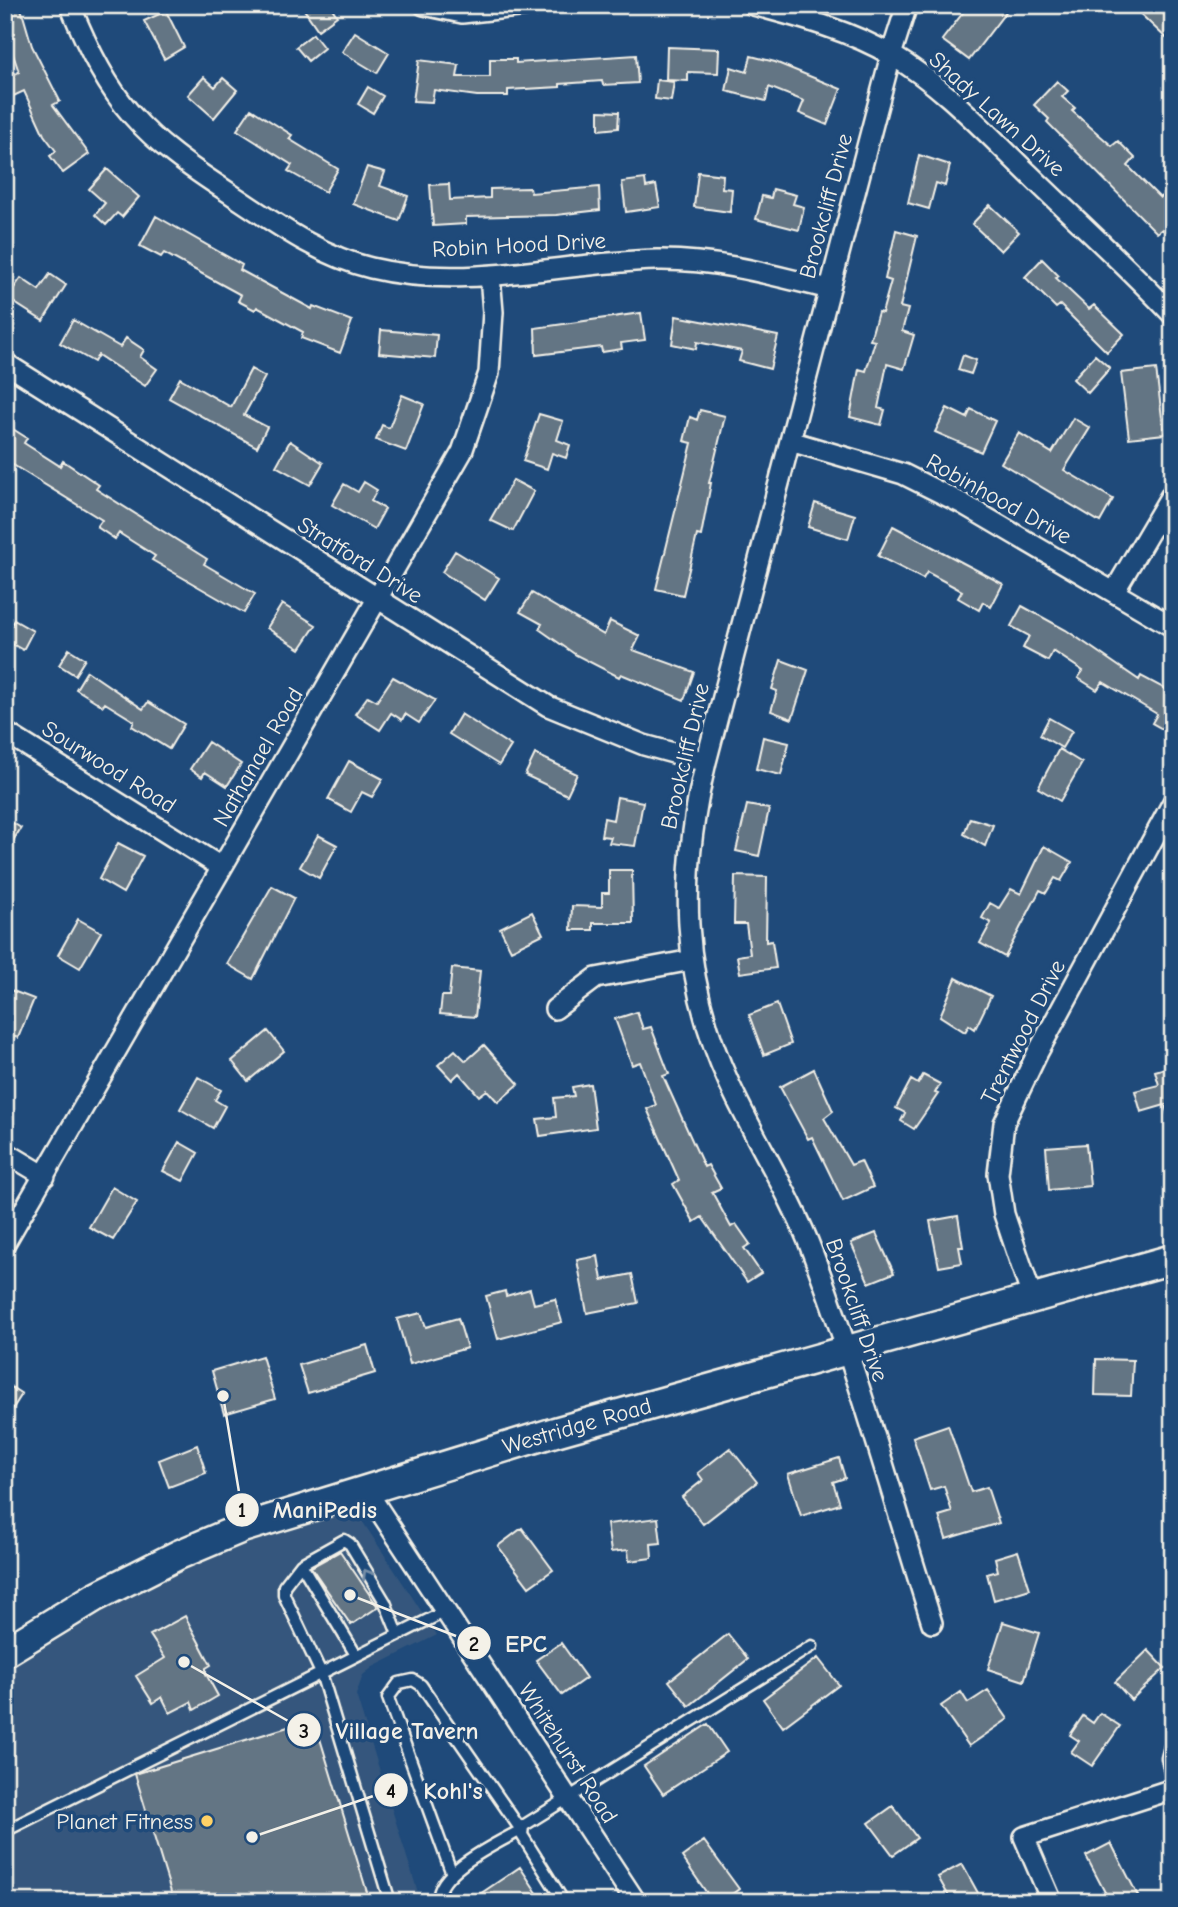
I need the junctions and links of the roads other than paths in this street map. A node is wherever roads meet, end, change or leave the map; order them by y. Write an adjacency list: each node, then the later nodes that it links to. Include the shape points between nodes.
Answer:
1 (69, 5): 7 (street, Robin Hood Drive, via 108,86 135,121 175,158 321,251 369,267 428,276)
2 (424, 5): 3 (street, via 462,13)
3 (537, 5)
4 (753, 5): 6 (street, Shady Lawn Drive, via 794,16)
5 (907, 5): 6 (street, Brookcliff Drive)
6 (891, 55): 8 (street, Brookcliff Drive); 9 (street, Shady Lawn Drive, via 963,110)
7 (490, 276): 8 (street, Robin Hood Drive, via 657,260 749,270); 14 (street, Nathanael Road, via 489,373 477,415 462,452)
8 (829, 289): 11 (street, Brookcliff Drive)
9 (1173, 315)
10 (5, 363): 14 (street, Stratford Drive)
11 (790, 441): 13 (street, Robinhood Drive, via 903,474); 17 (street, Brookcliff Drive)
12 (1173, 492): 13 (street)
13 (1114, 592): 15 (street, Robinhood Drive)
14 (378, 599): 17 (street, Stratford Drive, via 548,706 644,745); 19 (street, Nathanael Road)
15 (1173, 627)
16 (5, 732): 19 (street, Sourwood Road)
17 (706, 762): 20 (street, Brookcliff Drive, via 693,817 687,875)
18 (1173, 802): 26 (street, Trentwood Drive, via 1004,1123 998,1174 1004,1214)
19 (221, 867): 23 (street, Nathanael Road)
20 (692, 960): 21 (street, via 596,978); 27 (street, Brookcliff Drive, via 703,1017 729,1082 813,1251)
21 (555, 1009)
22 (5, 1152): 23 (street)
23 (45, 1177): 24 (street, Nathanael Road)
24 (5, 1244)
25 (1173, 1259): 26 (main road, Westridge Road)
26 (1032, 1300): 27 (main road, Westridge Road)
27 (846, 1349): 28 (main road, Westridge Road); 31 (street, Brookcliff Drive)
28 (366, 1490): 30 (street, Whitehurst Road); 34 (main road, Westridge Road, via 242,1528 178,1555 95,1597)
29 (301, 1564): 32 (lane, one-way to 29, via 385,1602 350,1544 344,1540); 35 (lane); 36 (lane, via 284,1586 284,1595)
30 (446, 1611): 32 (lane); 39 (street, Whitehurst Road)
31 (932, 1623)
32 (398, 1634): 35 (lane)
33 (811, 1646): 39 (lane)
34 (5, 1652)
35 (356, 1655): 36 (lane)
36 (321, 1673): 40 (lane); 43 (lane)
37 (1173, 1735): 38 (lane, via 1167,1758)
38 (1173, 1787): 47 (street, via 1024,1837)
39 (568, 1798): 41 (lane); 46 (street, Whitehurst Road)
40 (6, 1828)
41 (521, 1830): 42 (lane); 42 (lane, via 421,1685 413,1680 399,1683 388,1698); 45 (lane)
42 (452, 1874): 44 (lane)
43 (390, 1902)
44 (439, 1902)
45 (564, 1902)
46 (636, 1902)
47 (1052, 1902)

